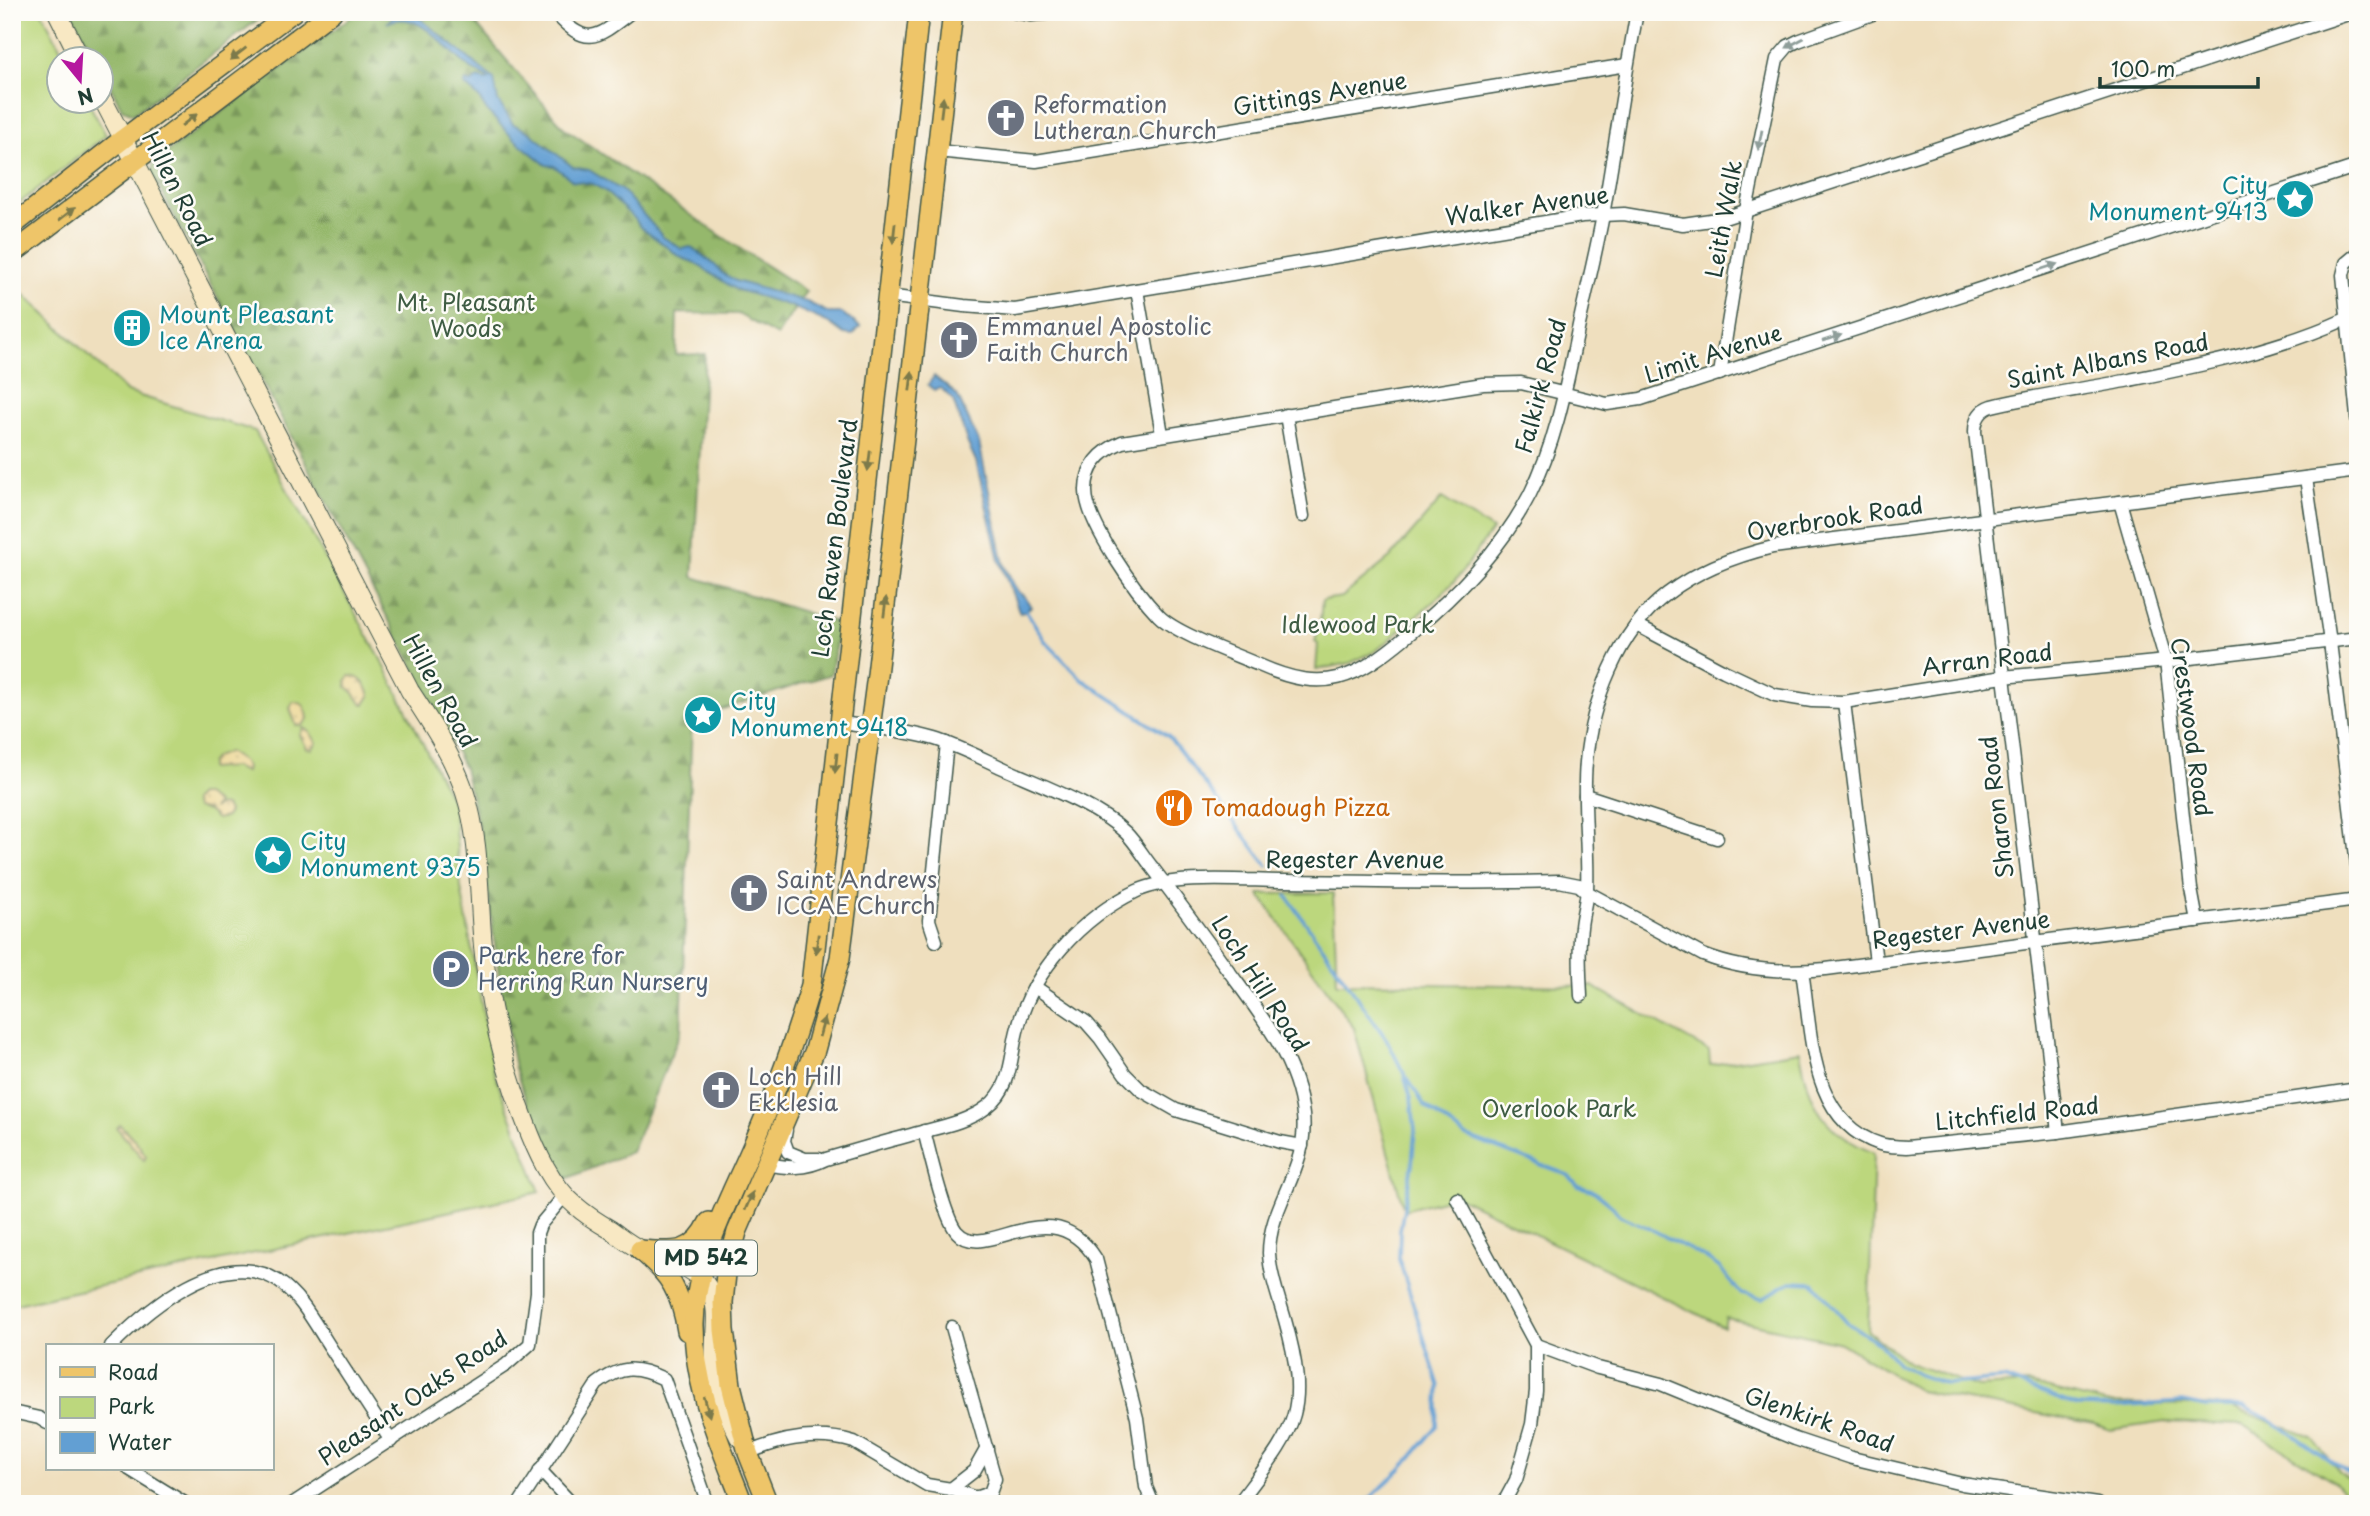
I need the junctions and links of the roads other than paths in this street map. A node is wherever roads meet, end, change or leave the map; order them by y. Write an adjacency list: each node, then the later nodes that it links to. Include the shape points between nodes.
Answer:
1 (57, 12): 13 (street)
2 (293, 12): 16 (main road, one-way to 16)
3 (332, 12): 18 (main road, one-way to 3)
4 (554, 12): 5 (street, via 583,36 598,35)
5 (631, 12)
6 (919, 12): 26 (main road, Loch Raven Boulevard, one-way to 26)
7 (953, 12): 17 (main road, one-way to 7)
8 (1014, 12): 9 (street)
9 (1066, 12)
10 (1637, 12): 14 (street, Falkirk Road)
11 (1878, 12): 20 (street, Leith Walk, one-way to 20, via 1788,46 1777,59)
12 (2354, 12): 20 (street, Walker Avenue)
13 (75, 46)
14 (1627, 65): 17 (street, Gittings Avenue, via 1036,161); 21 (street, Falkirk Road)
15 (111, 116): 16 (street, Hillen Road)
16 (123, 139): 18 (street, Hillen Road); 22 (main road)
17 (937, 151): 27 (main road)
18 (135, 161): 24 (main road, one-way to 18); 71 (street, Hillen Road, via 462,785 475,846 483,946 501,1045 526,1124 551,1177)
19 (2358, 166): 29 (street, Limit Avenue, one-way to 19)
20 (1746, 210): 21 (street, Walker Avenue, via 1683,223); 29 (street, Leith Walk)
21 (1603, 215): 25 (street, Walker Avenue); 30 (street, Falkirk Road)
22 (12, 226)
23 (2358, 253): 28 (street, via 2343,271)
24 (12, 254)
25 (1137, 290): 27 (street, Walker Avenue, via 1015,310); 33 (street)
26 (887, 296): 27 (street, Walker Avenue); 46 (main road, Loch Raven Boulevard, one-way to 46)
27 (920, 301): 47 (main road, MD 542, one-way to 27)
28 (2346, 319): 32 (street); 39 (street, Saint Albans Road, via 2285,343 2218,360 1987,408 1975,425)
29 (1720, 374): 30 (street, Limit Avenue, via 1620,403)
30 (1565, 393): 31 (street, Limit Avenue, via 1521,383 1483,384); 36 (street, Falkirk Road, via 1529,495 1482,565 1377,661 1326,681 1278,674 1160,617 1114,555 1091,513)
31 (1286, 415): 33 (street, Limit Avenue); 38 (street)
32 (2358, 427)
33 (1162, 434): 36 (street, Limit Avenue, via 1110,447 1088,474)
34 (2358, 471): 35 (street, Overbrook Road)
35 (2306, 478): 37 (street, Overbrook Road); 42 (street)
36 (1086, 488)
37 (2120, 502): 39 (street, Overbrook Road); 43 (street, Crestwood Road)
38 (1303, 516)
39 (1985, 518): 40 (street, Overbrook Road, via 1743,554 1666,594); 44 (street, Sharon Road)
40 (1637, 625): 45 (street, Arran Road, via 1774,695); 49 (street, Overbrook Road, via 1613,664 1595,711)
41 (2358, 638): 42 (street, Arran Road)
42 (2330, 642): 43 (street, Arran Road); 53 (street)
43 (2166, 662): 44 (street, Arran Road); 57 (street, Crestwood Road)
44 (2003, 677): 45 (street, Arran Road); 59 (street, Sharon Road)
45 (1844, 702): 60 (street)
46 (840, 723): 47 (street, Loch Hill Road); 51 (main road, Loch Raven Boulevard, one-way to 51)
47 (870, 727): 48 (street, Loch Hill Road); 50 (main road, MD 542)
48 (947, 743): 54 (street, Loch Hill Road, via 1104,817 1125,832); 58 (street, via 929,920)
49 (1585, 795): 52 (street); 55 (street, Overbrook Road)
50 (861, 801): 51 (main road, via 848,809); 65 (main road, MD 542, one-way to 50, via 815,1050 840,958)
51 (831, 803): 70 (main road, Loch Raven Boulevard, one-way to 70, via 811,985 795,1041 800,1063)
52 (1717, 838)
53 (2358, 873)
54 (1167, 884): 55 (street, Regester Avenue, via 1204,880 1559,881 1579,885); 62 (street, Regester Avenue, via 1137,891 1097,915 1076,932); 68 (street, Loch Hill Road, via 1282,1049 1301,1099)
55 (1587, 892): 61 (street, Regester Avenue, via 1718,961 1772,971); 63 (street, Overbrook Road, via 1581,928)
56 (2358, 900): 57 (street, Regester Avenue)
57 (2197, 921): 59 (street, Regester Avenue)
58 (936, 941)
59 (2035, 941): 60 (street, Regester Avenue); 67 (street, Sharon Road)
60 (1875, 961): 61 (street, Regester Avenue)
61 (1802, 971): 67 (street, Litchfield Road, via 1825,1094 1845,1123 1861,1134 1883,1145 1907,1147)
62 (1035, 987): 66 (street, Regester Avenue, via 1024,1008 1000,1094 964,1120); 68 (street, via 1086,1022 1125,1074 1163,1104)
63 (1581, 996)
64 (2358, 1089): 67 (street, Litchfield Road)
65 (788, 1113): 69 (street, Regester Avenue, via 784,1140 788,1152 805,1159); 70 (main road, MD 542)
66 (924, 1131): 69 (street, Regester Avenue); 94 (street, via 947,1212 961,1236 977,1241 1028,1228 1054,1227 1079,1239 1096,1259 1137,1418 1146,1487)
67 (2058, 1132)
68 (1302, 1146): 95 (street, Loch Hill Road, via 1269,1250 1271,1274 1297,1367 1297,1405 1281,1447)
69 (826, 1159): 70 (street, Regester Avenue, via 805,1168)
70 (755, 1163): 73 (main road, via 724,1188 703,1234 692,1245 672,1252); 74 (main road, MD 542, via 723,1208); 83 (main road, MD 542, one-way to 70, via 731,1385 723,1302)
71 (565, 1195): 73 (street, Hillen Road); 81 (street, Pleasant Oaks Road, via 537,1233 537,1292 530,1344)
72 (1457, 1199): 77 (street)
73 (640, 1250): 74 (street, Hillen Road, via 678,1263); 78 (main road, via 675,1288)
74 (701, 1279): 78 (main road, MD 542, via 694,1327); 83 (street, via 715,1301 715,1361 725,1410)
75 (952, 1326): 82 (street)
76 (113, 1344): 81 (street, via 161,1302 189,1285 233,1271 268,1276 289,1289 307,1312)
77 (1536, 1345): 96 (street, via 1532,1424 1516,1479); 97 (street, Glenkirk Road, via 1661,1384 1852,1458 1962,1484)
78 (700, 1379): 92 (main road, MD 542, one-way to 92)
79 (12, 1412): 80 (street)
80 (44, 1417)
81 (391, 1441): 88 (street, Pleasant Oaks Road)
82 (987, 1448): 86 (street, via 974,1471); 86 (street, via 995,1479 990,1493 966,1496)
83 (748, 1452): 86 (street, via 799,1437 840,1438 927,1485); 93 (main road, MD 542)
84 (131, 1470): 87 (street)
85 (540, 1470): 89 (street); 90 (street); 91 (street, via 597,1384 620,1370 644,1370 664,1379)
86 (951, 1489)
87 (186, 1504)
88 (292, 1504)
89 (519, 1504)
90 (572, 1504)
91 (708, 1504)
92 (743, 1504)
93 (768, 1504)
94 (1153, 1504)
95 (1238, 1504)
96 (1503, 1504)
97 (2097, 1504)

